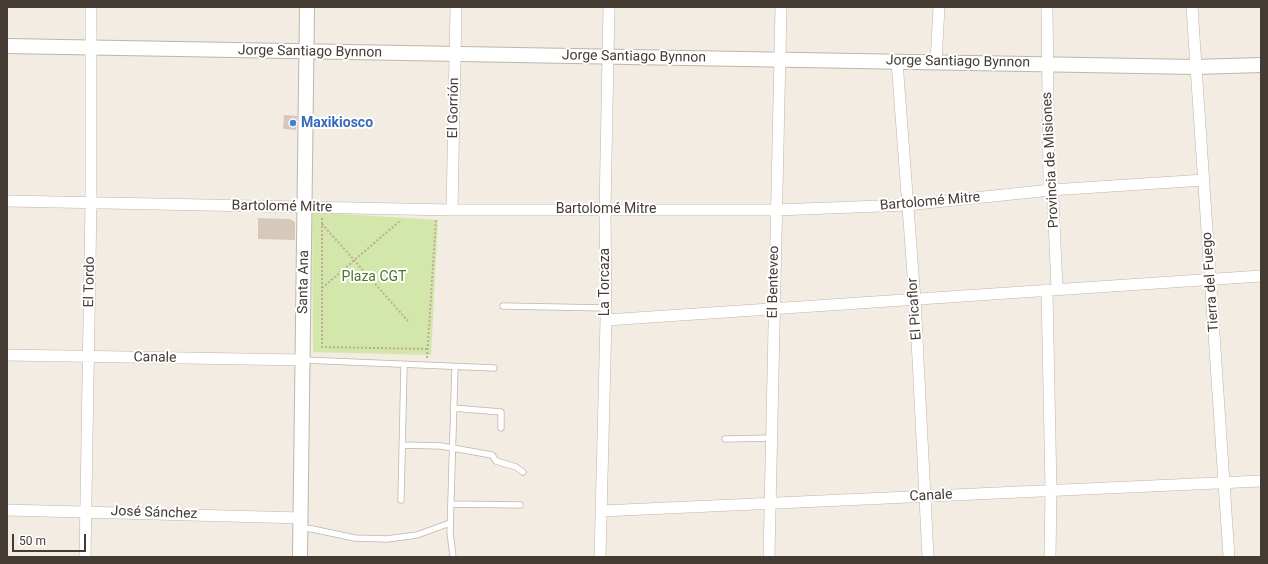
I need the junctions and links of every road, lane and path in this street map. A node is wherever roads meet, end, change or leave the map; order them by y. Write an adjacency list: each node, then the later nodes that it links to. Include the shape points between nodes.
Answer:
1 (91, 7): 10 (street, El Tordo)
2 (307, 7): 11 (street, Santa Ana)
3 (456, 7): 12 (street, El Gorrión)
4 (609, 7): 13 (street, La Torcaza)
5 (781, 7): 14 (street, El Benteveo)
6 (939, 7): 16 (street)
7 (1047, 7): 17 (street, Provincia de Misiones)
8 (1192, 7): 19 (street, Tierra del Fuego)
9 (7, 46): 10 (street, Jorge Santiago Bynnon)
10 (90, 48): 11 (street, Jorge Santiago Bynnon); 23 (street, El Tordo)
11 (306, 52): 12 (street, Jorge Santiago Bynnon); 25 (street, Santa Ana)
12 (455, 54): 13 (street, Jorge Santiago Bynnon); 27 (street, El Gorrión)
13 (609, 56): 14 (street, Jorge Santiago Bynnon); 26 (street, La Torcaza)
14 (780, 59): 15 (street, Jorge Santiago Bynnon); 28 (street, El Benteveo)
15 (897, 62): 16 (street, Jorge Santiago Bynnon); 24 (street, El Picaflor)
16 (936, 62): 17 (street, Jorge Santiago Bynnon)
17 (1048, 64): 19 (street, Jorge Santiago Bynnon); 21 (street, Provincia de Misiones)
18 (1261, 65): 19 (street, Jorge Santiago Bynnon)
19 (1196, 67): 20 (street, Tierra del Fuego)
20 (1204, 180): 21 (street, Bartolomé Mitre); 38 (street, Tierra del Fuego)
21 (1051, 190): 24 (street, Bartolomé Mitre); 40 (street, Provincia de Misiones)
22 (7, 201): 23 (street, Bartolomé Mitre)
23 (91, 203): 25 (street, Bartolomé Mitre); 49 (street, El Tordo)
24 (907, 205): 28 (street, Bartolomé Mitre); 41 (street, El Picaflor)
25 (304, 207): 29 (street, Bartolomé Mitre); 50 (street, Santa Ana)
26 (605, 209): 27 (street, Bartolomé Mitre); 28 (street, Bartolomé Mitre); 43 (street, La Torcaza)
27 (452, 210): 29 (street, Bartolomé Mitre)
28 (776, 210): 44 (street, El Benteveo)
29 (436, 215): 34 (path); 47 (path)
30 (329, 218): 35 (path, via 321,218)
31 (393, 220): 32 (path)
32 (401, 220): 33 (path); 36 (path)
33 (408, 220)
34 (429, 220)
35 (321, 223): 36 (path); 39 (path)
36 (354, 260): 39 (path); 46 (path)
37 (1261, 276): 38 (street)
38 (1211, 278): 40 (street); 63 (street, Tierra del Fuego)
39 (322, 288): 47 (path, via 322,347)
40 (1052, 289): 41 (street); 64 (street, Provincia de Misiones)
41 (915, 300): 44 (street); 65 (street, El Picaflor)
42 (503, 306): 43 (lane)
43 (606, 308): 45 (street, La Torcaza)
44 (773, 310): 45 (street); 57 (street, El Benteveo)
45 (606, 320): 72 (street, La Torcaza)
46 (408, 321)
47 (428, 349): 52 (path)
48 (7, 355): 49 (street, Canale)
49 (89, 357): 50 (street, Canale); 71 (street, El Tordo)
50 (303, 360): 51 (lane); 73 (street, Santa Ana)
51 (404, 364): 52 (lane); 59 (lane)
52 (427, 366): 53 (lane)
53 (455, 367): 54 (lane); 55 (lane)
54 (494, 368)
55 (454, 408): 56 (lane, via 501,412); 60 (lane)
56 (501, 428)
57 (772, 438): 58 (lane); 68 (street, El Benteveo)
58 (725, 439)
59 (403, 445): 60 (lane); 66 (lane)
60 (452, 448): 61 (lane, via 492,455 496,461); 67 (lane)
61 (524, 472)
62 (1261, 481): 63 (street, Canale)
63 (1225, 482): 64 (street, Canale); 82 (street, Tierra del Fuego)
64 (1051, 490): 65 (street, Canale); 81 (street, Provincia de Misiones)
65 (926, 496): 68 (street, Canale); 80 (street, El Picaflor)
66 (401, 500)
67 (451, 504): 69 (lane); 74 (lane)
68 (771, 504): 72 (street, Canale); 79 (street, El Benteveo)
69 (520, 505)
70 (7, 510): 71 (street, José Sánchez)
71 (86, 511): 73 (street, José Sánchez); 75 (street, El Tordo)
72 (601, 511): 78 (street, La Torcaza)
73 (301, 523): 74 (lane, via 312,529 355,538 387,539 417,535); 76 (street, Santa Ana)
74 (450, 523): 77 (lane)
75 (85, 557)
76 (300, 557)
77 (453, 557)
78 (600, 557)
79 (769, 557)
80 (928, 557)
81 (1050, 557)
82 (1229, 557)

